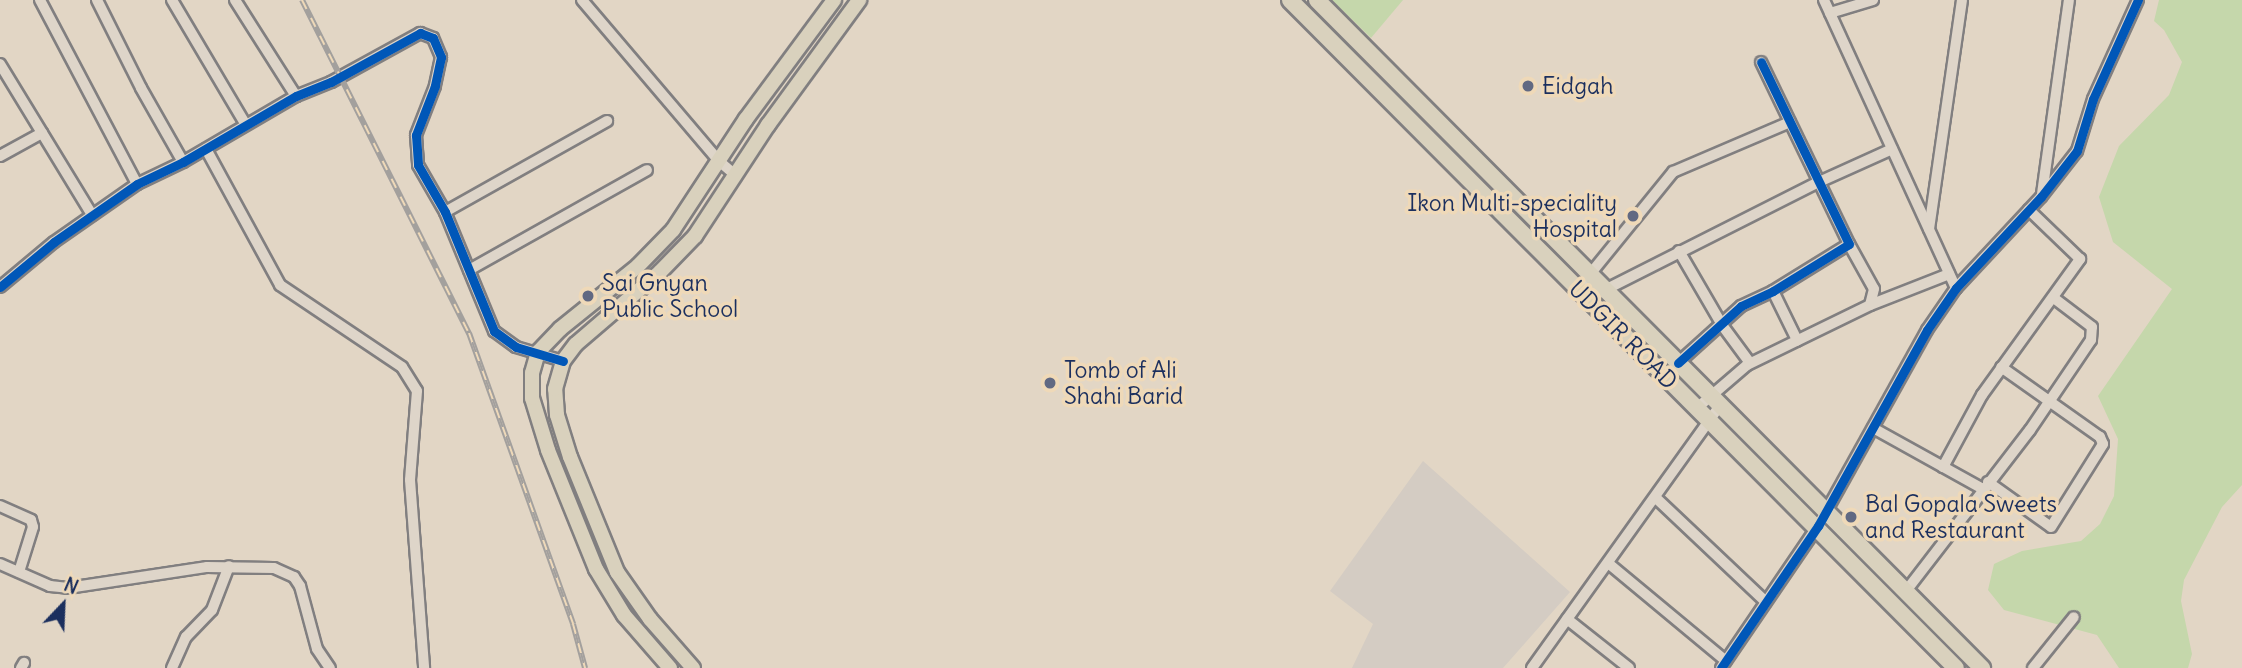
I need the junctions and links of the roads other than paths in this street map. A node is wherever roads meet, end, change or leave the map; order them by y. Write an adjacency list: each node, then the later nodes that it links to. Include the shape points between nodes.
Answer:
1 (40, 0): 31 (street)
2 (97, 0): 27 (street)
3 (172, 0): 21 (street)
4 (236, 0): 18 (street)
5 (582, 0): 26 (street)
6 (834, 0): 26 (main road)
7 (859, 0): 29 (main road)
8 (1290, 0): 46 (highway, UDGIR ROAD)
9 (1317, 0): 41 (highway, UDGIR ROAD)
10 (1824, 0): 15 (street)
11 (1873, 0): 15 (street)
12 (1962, 0): 36 (street)
13 (2069, 0): 32 (street)
14 (2138, 0): 32 (street, via 2093,99 2077,151)
15 (1830, 13): 24 (street)
16 (1761, 62): 20 (street)
17 (0, 64): 22 (street)
18 (296, 96): 21 (street); 34 (street, via 420,33 433,38 440,57 435,86 416,135 418,165)
19 (607, 121): 34 (street)
20 (1790, 122): 30 (street); 41 (street, via 1673,172)
21 (246, 125): 23 (street)
22 (42, 133): 25 (street); 35 (street)
23 (206, 149): 27 (street); 78 (street, via 280,285 402,366 417,391 410,480)
24 (1892, 149): 30 (street); 36 (street)
25 (0, 156)
26 (719, 161): 29 (street); 51 (main road, via 673,230)
27 (183, 162): 31 (street)
28 (647, 170): 39 (street)
29 (736, 176): 52 (main road, via 695,236)
30 (1819, 182): 37 (street); 38 (street)
31 (137, 184): 35 (street)
32 (2041, 197): 33 (street)
33 (2029, 210): 43 (street); 47 (street, via 2080,259)
34 (444, 212): 39 (street)
35 (92, 215): 42 (street)
36 (1929, 230): 40 (street)
37 (1849, 244): 45 (street); 48 (street, via 1874,289)
38 (1679, 251): 44 (street); 49 (street)
39 (470, 270): 51 (street, via 494,331 516,347)
40 (1949, 274): 43 (street); 48 (street)
41 (1589, 275): 44 (highway, UDGIR ROAD); 46 (street)
42 (0, 286)
43 (1956, 288): 60 (street, via 1927,330)
44 (1604, 290): 46 (street); 53 (highway, UDGIR ROAD)
45 (1773, 291): 49 (street, via 1741,306); 50 (street)
46 (1582, 294): 58 (highway, UDGIR ROAD)
47 (2054, 298): 55 (street); 57 (street, via 2092,327 2093,334)
48 (1870, 305): 50 (street)
49 (1722, 325): 53 (street); 54 (street)
50 (1797, 340): 54 (street)
51 (538, 352): 52 (street); 79 (main road, via 532,398 596,569 624,615)
52 (563, 361): 80 (main road, via 555,389 557,415 617,572)
53 (1678, 363): 56 (highway, UDGIR ROAD)
54 (1749, 363): 56 (street)
55 (2001, 367): 57 (street); 61 (street)
56 (1715, 401): 58 (street); 59 (street); 65 (highway, UDGIR ROAD)
57 (2049, 401): 62 (street); 62 (street, via 2103,443 2052,527)
58 (1697, 408): 59 (highway, UDGIR ROAD)
59 (1710, 420): 63 (street); 66 (highway, UDGIR ROAD)
60 (1873, 428): 61 (street); 65 (street)
61 (1943, 467): 62 (street)
62 (1986, 486): 71 (street)
63 (1656, 498): 67 (street); 72 (street)
64 (0, 506): 70 (street, via 31,520 33,527)
65 (1826, 511): 66 (street); 71 (highway, UDGIR ROAD)
66 (1818, 526): 72 (street); 83 (highway, UDGIR ROAD)
67 (1608, 563): 74 (street); 75 (street)
68 (0, 564): 70 (street)
69 (229, 566): 70 (street, via 68,588 50,586); 76 (street, via 212,610 186,637); 77 (street, via 274,568 294,577 320,657)
70 (19, 572)
71 (1906, 591): 84 (highway, UDGIR ROAD)
72 (1766, 602): 75 (street)
73 (2074, 617): 85 (street)
74 (1567, 619): 81 (street); 82 (street)
75 (1723, 665)
76 (172, 668)
77 (330, 668)
78 (424, 668)
79 (670, 668)
80 (693, 668)
81 (1532, 668)
82 (1629, 668)
83 (1956, 668)
84 (1982, 668)
85 (2033, 668)

